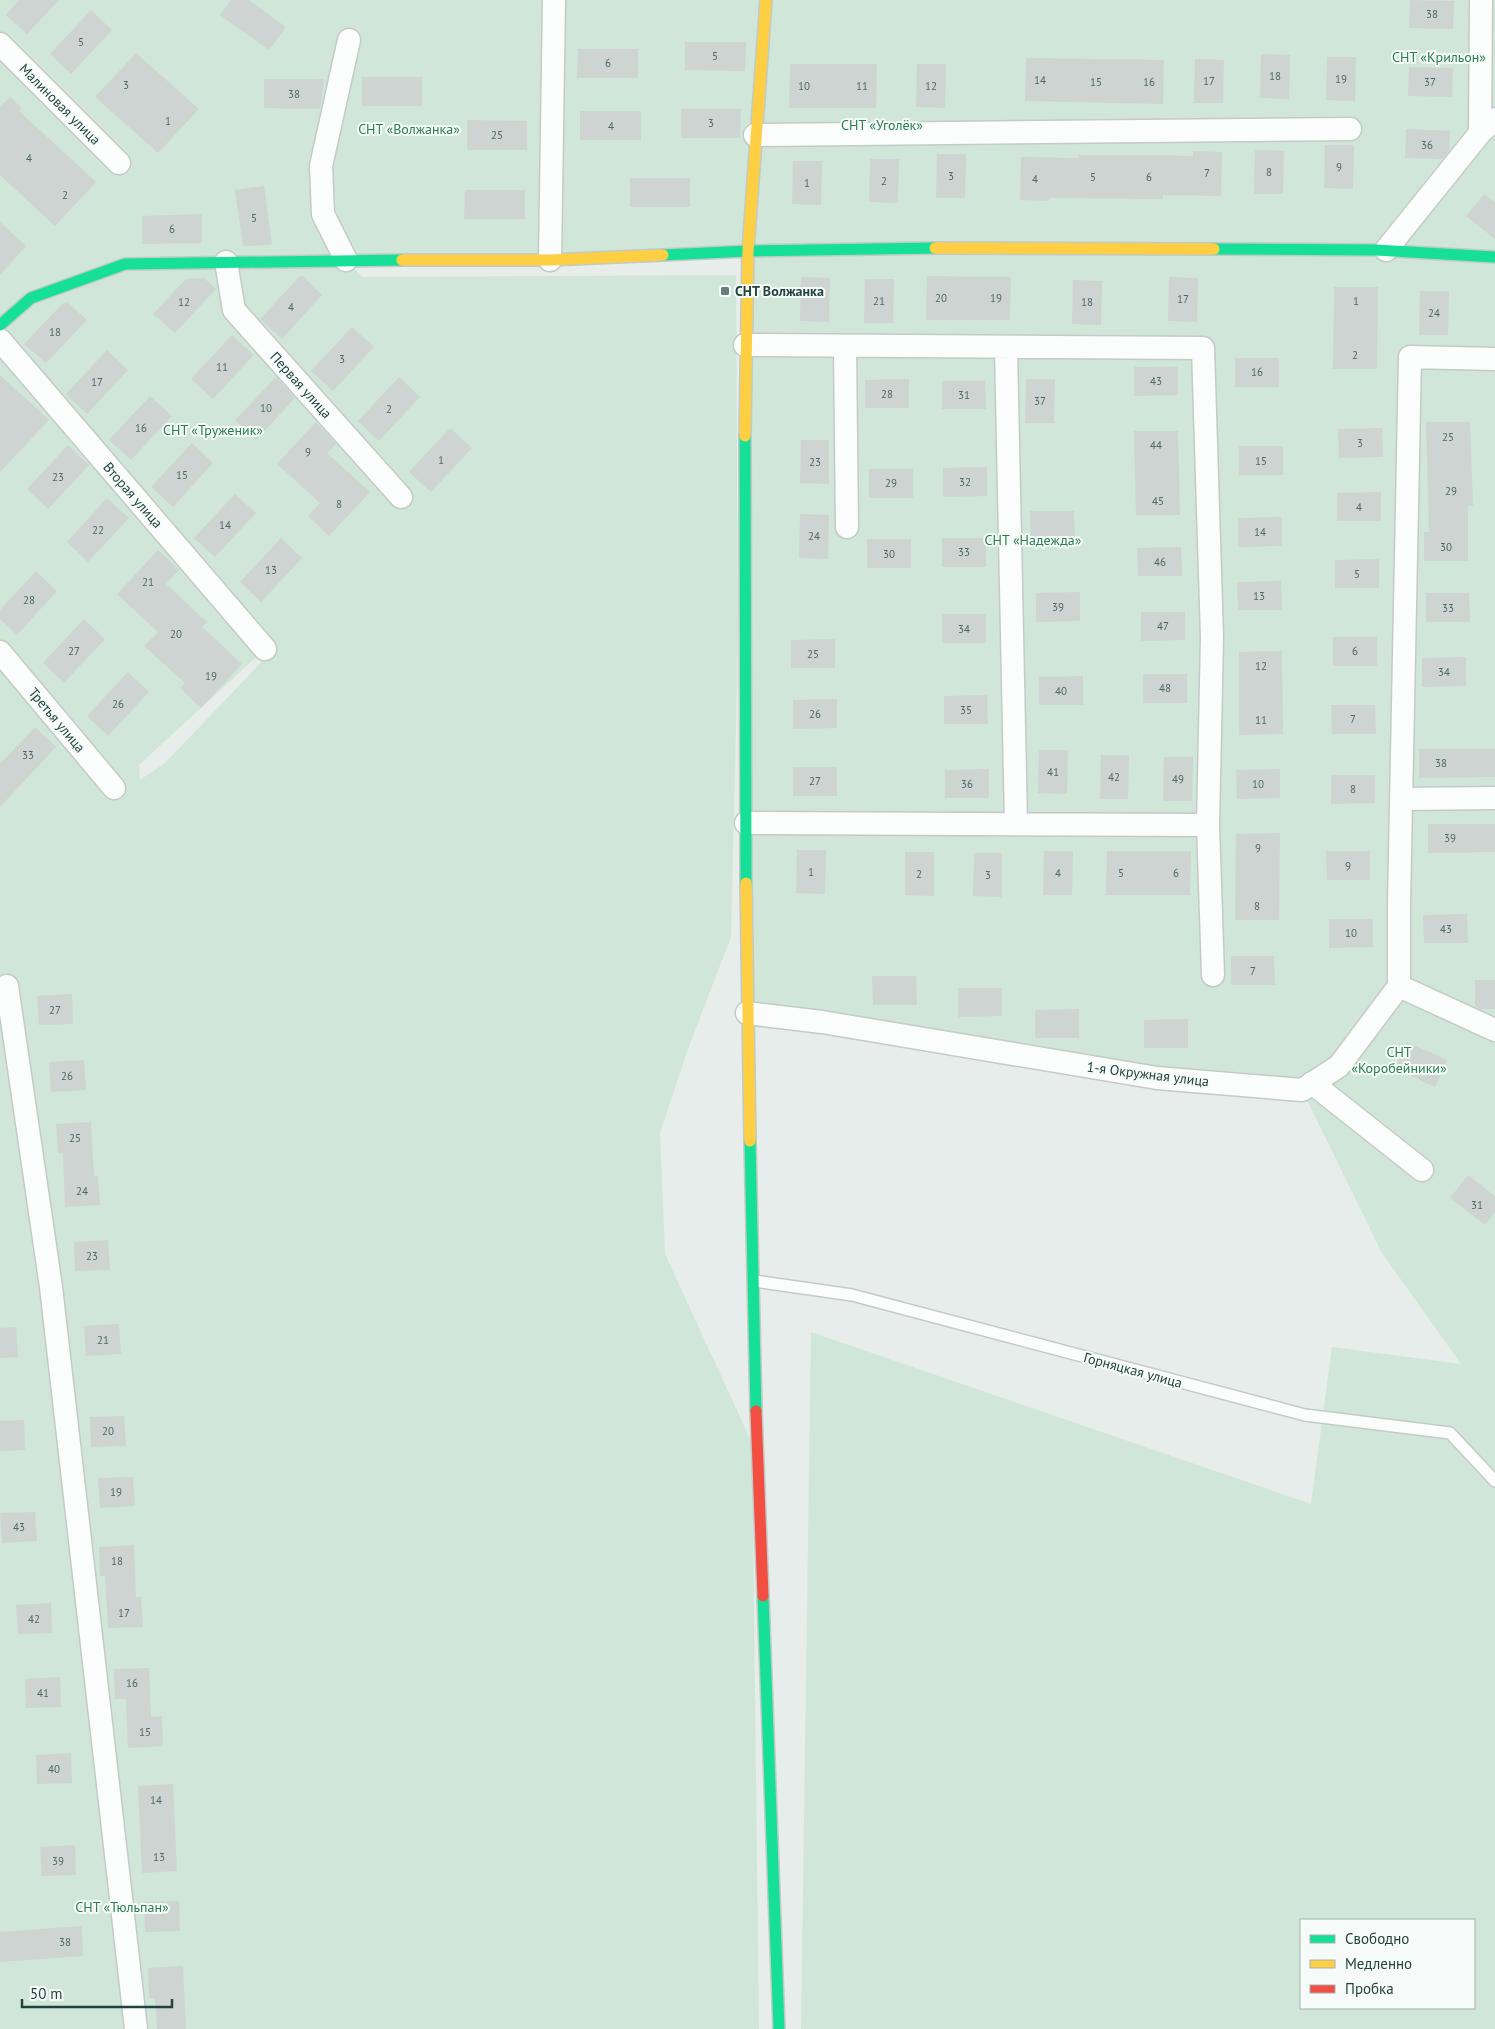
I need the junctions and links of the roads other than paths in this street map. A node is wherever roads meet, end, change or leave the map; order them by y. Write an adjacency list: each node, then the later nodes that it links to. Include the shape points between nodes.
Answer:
1 (554, 0): 14 (street)
2 (766, 0): 8 (street)
3 (1481, 0): 6 (street)
4 (349, 40): 13 (street, via 321,166 323,214)
5 (0, 44): 9 (street, Малиновая улица)
6 (1487, 126): 10 (street)
7 (1350, 129): 8 (street)
8 (755, 135): 11 (street)
9 (119, 163)
10 (1386, 250): 11 (street, via 1038,247); 12 (street)
11 (748, 251): 14 (street); 18 (street)
12 (1495, 257)
13 (346, 260): 14 (street); 15 (street)
14 (550, 260)
15 (226, 262): 16 (street, via 125,264 31,298); 22 (street, Первая улица, via 234,310)
16 (0, 325)
17 (0, 340): 24 (street, Вторая улица)
18 (745, 345): 19 (street); 30 (street)
19 (845, 346): 20 (street); 23 (street)
20 (1006, 348): 29 (street); 31 (street, via 1203,348 1212,638)
21 (1495, 359): 28 (street, via 1410,357)
22 (401, 497)
23 (847, 528)
24 (265, 649)
25 (0, 652): 26 (street, Третья улица)
26 (114, 788)
27 (1495, 798): 28 (street)
28 (1402, 800): 34 (street)
29 (1016, 822): 30 (street); 31 (street)
30 (746, 823): 35 (street)
31 (1208, 825): 32 (street)
32 (1213, 975)
33 (7, 986): 41 (street, via 51,1287)
34 (1399, 986): 36 (street); 37 (street, 1-я Окружная улица, via 1339,1066)
35 (748, 1013): 37 (street, 1-я Окружная улица, via 822,1022 1157,1078 1302,1090); 39 (street)
36 (1495, 1030)
37 (1312, 1084): 38 (street)
38 (1422, 1170)
39 (754, 1281): 40 (lane, Горняцкая улица, via 852,1295 1305,1415 1450,1433); 42 (street)
40 (1495, 1481)
41 (136, 2029)
42 (779, 2029)

